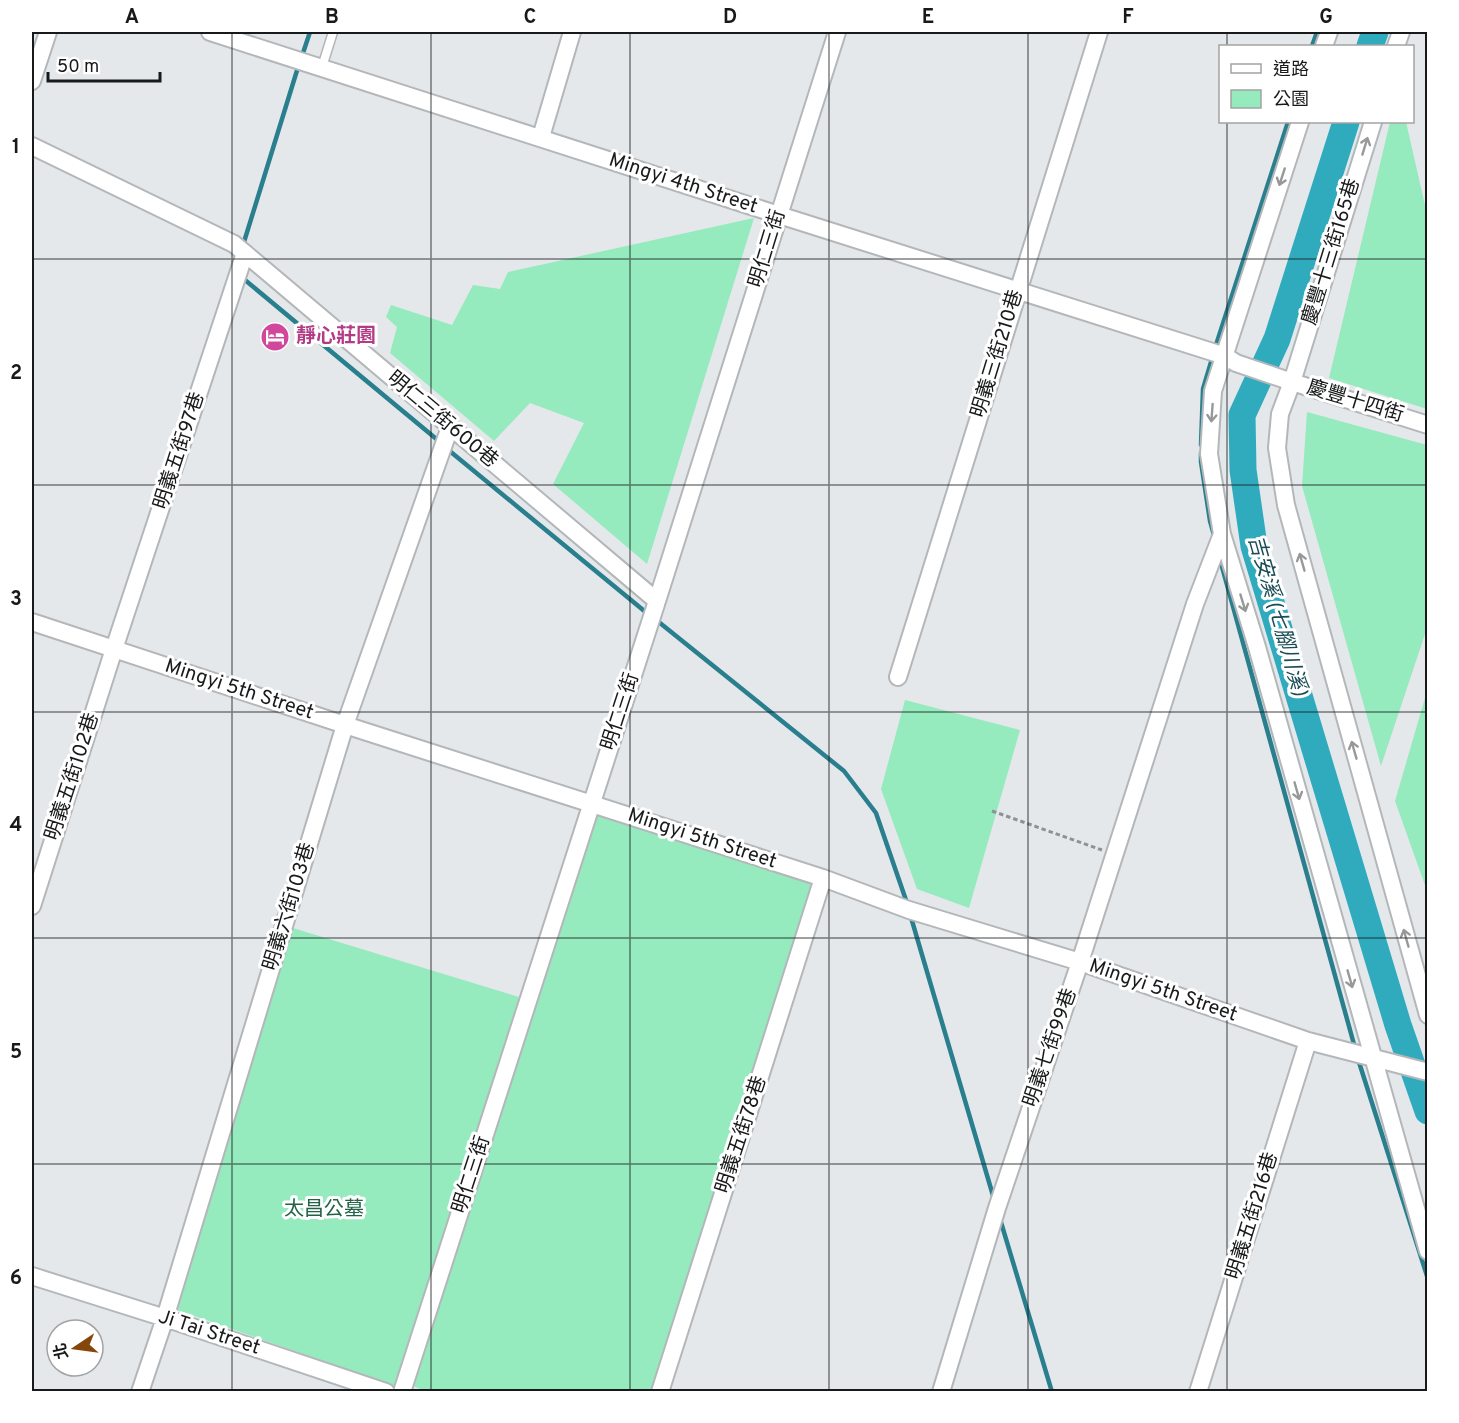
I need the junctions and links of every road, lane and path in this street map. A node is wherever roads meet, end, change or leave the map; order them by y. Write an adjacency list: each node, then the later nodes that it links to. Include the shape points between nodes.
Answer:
1 (48, 32): 7 (street)
2 (210, 32): 8 (street, Mingyi 4th Street)
3 (333, 32): 8 (lane)
4 (572, 32): 12 (street)
5 (837, 32): 14 (street, 明仁三街)
6 (1099, 32): 16 (street, 明義三街210巷)
7 (34, 64): 9 (street)
8 (322, 67): 12 (street, Mingyi 4th Street)
9 (32, 81)
10 (1300, 123): 17 (street, one-way to 17)
11 (1373, 123): 18 (street, 慶豐十三街165巷, one-way to 11)
12 (542, 137): 14 (street, Mingyi 4th Street)
13 (32, 146): 15 (street, 明仁三街600巷, via 234,244)
14 (778, 215): 16 (street, Mingyi 4th Street); 22 (street, 明仁三街)
15 (245, 253): 20 (street, 明仁三街600巷); 24 (street, 明義五街97巷)
16 (1018, 290): 17 (street, Mingyi 4th Street); 25 (street, 明義三街210巷)
17 (1231, 359): 18 (street, 慶豐十四街); 21 (street, one-way to 21, via 1214,391 1209,454)
18 (1287, 381): 19 (street, 慶豐十四街); 33 (street, 慶豐十三街165巷, one-way to 18, via 1286,505 1277,448)
19 (1428, 424)
20 (450, 427): 22 (street, 明仁三街600巷); 26 (street, 明義六街103巷)
21 (1222, 534): 29 (street, 明義七街99巷, via 1195,604); 35 (street, one-way to 35)
22 (653, 611): 27 (street, 明仁三街)
23 (32, 622): 24 (street, Mingyi 5th Street)
24 (114, 649): 26 (street, Mingyi 5th Street); 31 (street, 明義五街102巷)
25 (898, 677)
26 (345, 724): 27 (street, Mingyi 5th Street); 39 (street, 明義六街103巷)
27 (591, 804): 30 (street, Mingyi 5th Street); 42 (street, 明仁三街)
28 (992, 811): 29 (path)
29 (1115, 854): 32 (street, 明義七街99巷)
30 (823, 878): 32 (street, Mingyi 5th Street, via 909,910); 43 (street, 明義五街78巷)
31 (32, 906)
32 (1080, 962): 34 (street, Mingyi 5th Street); 44 (street, 明義七街99巷, via 997,1208)
33 (1428, 1015)
34 (1308, 1041): 35 (street, Mingyi 5th Street); 45 (street, 明義五街216巷)
35 (1372, 1057): 36 (street, Mingyi 5th Street); 37 (street)
36 (1428, 1072)
37 (1428, 1251)
38 (32, 1276): 39 (street, Ji Tai Street)
39 (165, 1318): 40 (street, 明義六街103巷); 41 (street, Ji Tai Street)
40 (140, 1392)
41 (386, 1392)
42 (402, 1392)
43 (660, 1392)
44 (941, 1392)
45 (1198, 1392)

